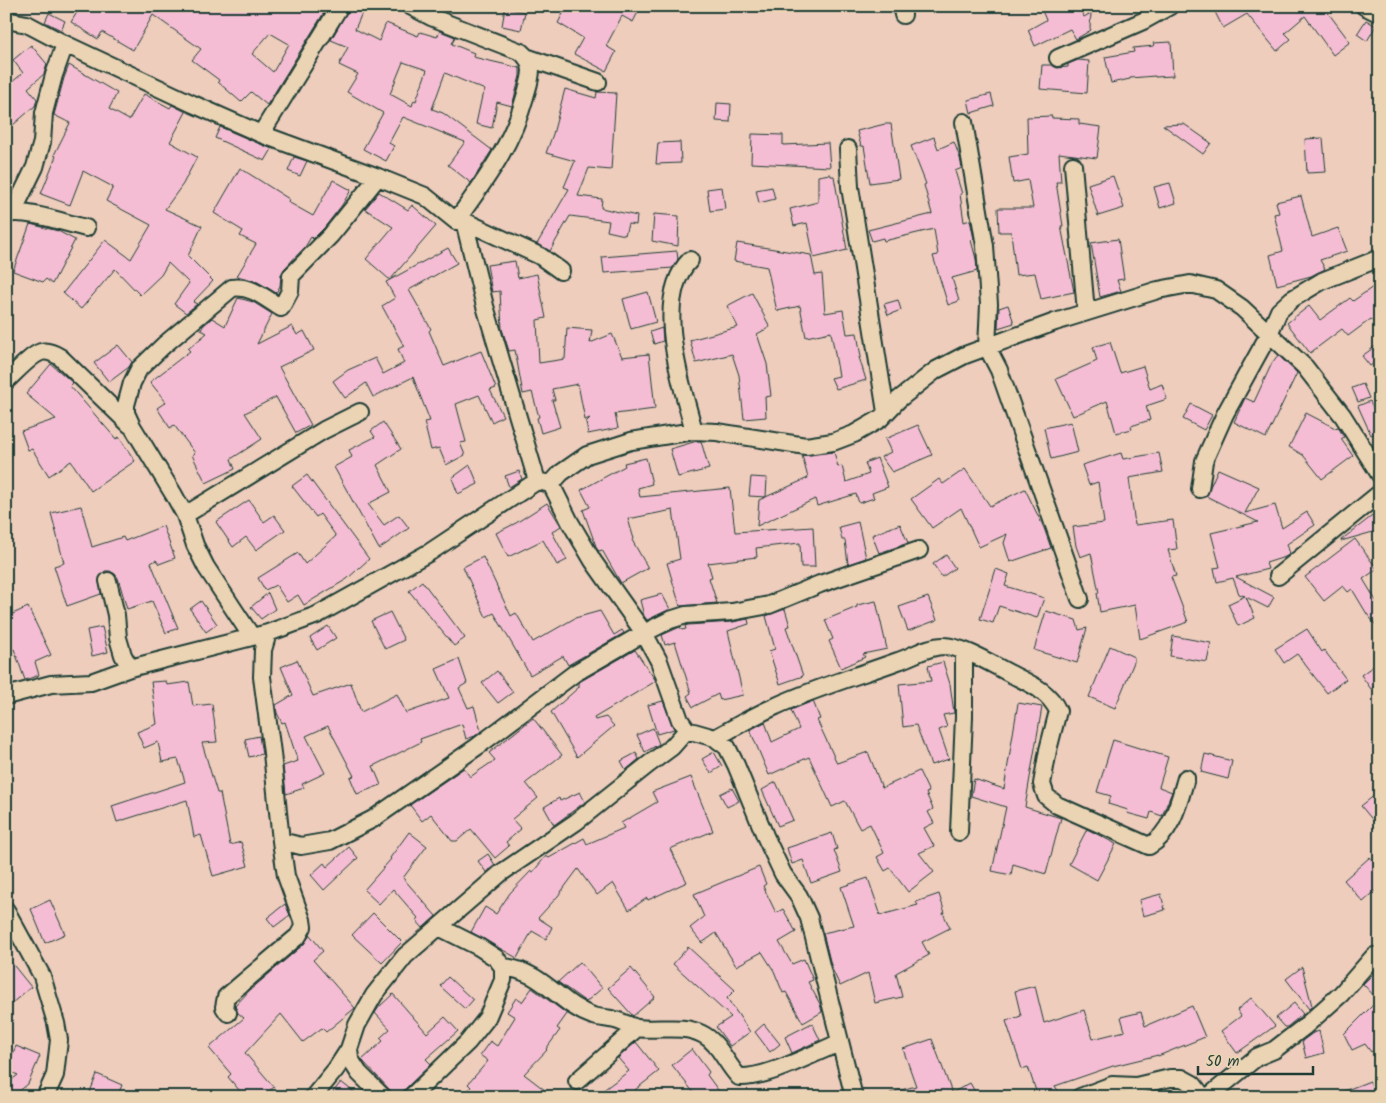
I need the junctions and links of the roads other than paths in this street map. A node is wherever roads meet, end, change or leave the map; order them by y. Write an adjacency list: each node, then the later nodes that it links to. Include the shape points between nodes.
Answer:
1 (340, 6): 12 (street)
2 (410, 6): 8 (street, via 507,45)
3 (1170, 6): 9 (street)
4 (1364, 6): 5 (street)
5 (1380, 14)
6 (7, 19): 7 (street, via 27,24)
7 (66, 44): 12 (street); 16 (street, via 44,113 42,142 34,167)
8 (528, 58): 10 (street); 17 (street, via 532,66 530,78 512,136)
9 (1058, 58)
10 (598, 82)
11 (964, 122): 24 (street, via 985,246 989,304)
12 (261, 134): 15 (street)
13 (848, 149): 27 (street, via 850,187)
14 (1073, 164): 22 (street)
15 (378, 176): 17 (street, via 426,196); 28 (street, via 331,236 291,276 290,291 281,308 254,290 232,288 139,369 126,405 126,413)
16 (10, 213): 18 (street)
17 (460, 221): 21 (street, via 540,256); 31 (street)
18 (86, 228)
19 (1380, 258): 23 (street, via 1322,281 1292,299 1280,311)
20 (690, 260): 29 (street, via 676,282 671,316 674,345)
21 (561, 272)
22 (1086, 312): 23 (street, via 1158,290 1190,284 1216,290 1242,308); 24 (street)
23 (1269, 334): 30 (street, via 1305,367 1343,416); 32 (street, via 1225,414 1204,461)
24 (987, 347): 27 (street, via 936,370); 38 (street)
25 (6, 380): 28 (street, via 34,356 52,352)
26 (360, 412): 34 (street)
27 (886, 412): 29 (street, via 854,434 833,442 806,446)
28 (134, 429): 34 (street)
29 (694, 430): 31 (street, via 631,441 587,455)
30 (1380, 475)
31 (544, 482): 39 (street, via 430,552 316,615); 40 (street, via 593,561)
32 (1200, 489)
33 (1380, 493): 36 (street)
34 (185, 515): 41 (street, via 206,567)
35 (919, 550): 40 (street, via 769,605 732,612 686,615)
36 (1278, 576)
37 (108, 581): 43 (street, via 118,638)
38 (1080, 599)
39 (268, 633): 41 (street); 49 (street, via 263,650 262,677)
40 (644, 633): 45 (street); 49 (street, via 575,672 478,746 373,819 330,841 301,846)
41 (252, 637): 43 (street)
42 (964, 651): 46 (street, via 946,646 933,647 776,706); 47 (street, via 1041,690 1052,700 1058,710 1042,784 1046,796 1058,805 1149,846 1165,832); 48 (street)
43 (130, 668): 44 (street, via 91,682 51,684)
44 (6, 696)
45 (687, 730): 46 (street); 51 (street, via 672,747 576,822 501,873)
46 (715, 738): 56 (street, via 727,747 783,874 809,918)
47 (1186, 778)
48 (959, 832)
49 (280, 841): 54 (street, via 286,876 303,927 298,936 226,997 224,1007)
50 (6, 910): 59 (street, via 42,976 56,1023 59,1040 55,1075)
51 (439, 927): 53 (street, via 479,947); 57 (street, via 405,956 374,995)
52 (1380, 955): 66 (street, via 1374,956 1341,994 1286,1042 1257,1057)
53 (503, 967): 55 (street, via 528,973 580,1011); 62 (street, via 503,980 487,1018 468,1042)
54 (228, 1013)
55 (637, 1028): 56 (street, via 684,1029 702,1034 740,1077 750,1077 785,1065); 58 (street)
56 (839, 1043): 63 (street)
57 (349, 1049): 60 (street); 61 (street, via 350,1059 359,1073)
58 (577, 1081)
59 (45, 1097)
60 (313, 1097)
61 (383, 1097)
62 (411, 1097)
63 (854, 1097)
64 (1080, 1097): 65 (street, via 1112,1085 1136,1086 1170,1078 1182,1078 1193,1084)
65 (1203, 1097)
66 (1208, 1097)

